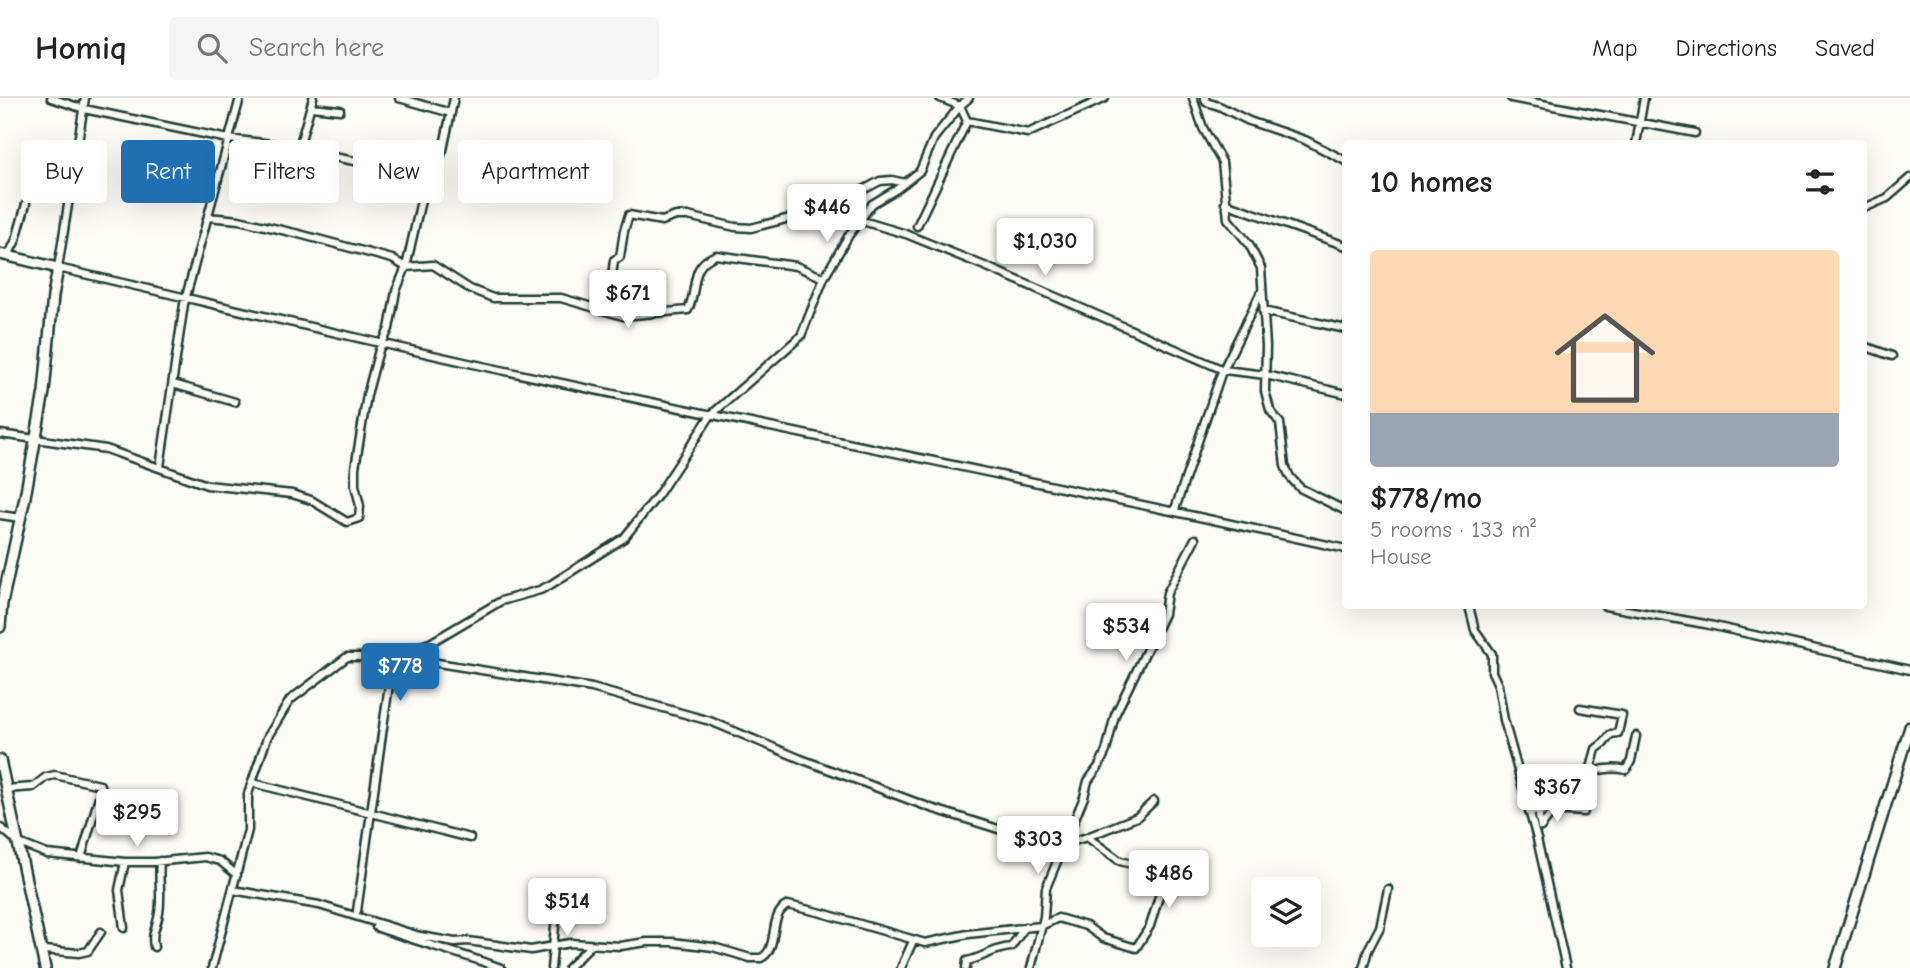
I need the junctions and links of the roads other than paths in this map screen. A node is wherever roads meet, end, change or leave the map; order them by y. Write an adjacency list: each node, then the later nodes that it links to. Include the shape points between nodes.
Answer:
1 (51, 98): 16 (street)
2 (85, 98): 16 (street)
3 (240, 98): 22 (street)
4 (313, 98): 15 (street)
5 (399, 98): 18 (street)
6 (454, 98): 18 (street)
7 (940, 98): 14 (street)
8 (969, 98): 14 (street)
9 (1105, 98): 19 (street, via 1028,133)
10 (1193, 98): 31 (street, via 1222,162)
11 (1205, 98): 27 (street)
12 (1511, 98): 20 (street)
13 (1644, 98): 20 (street)
14 (960, 106): 19 (street); 29 (street, via 934,138 920,171)
15 (311, 107): 17 (street); 24 (street)
16 (84, 109): 22 (street); 40 (street)
17 (340, 110)
18 (451, 113): 26 (street)
19 (967, 121): 36 (street)
20 (1640, 123): 21 (street); 25 (street)
21 (1695, 133)
22 (228, 139): 23 (street); 34 (street)
23 (237, 140)
24 (301, 140)
25 (1637, 140)
26 (444, 145)
27 (1342, 159)
28 (1910, 178): 33 (street, via 1887,198)
29 (905, 183): 35 (street, via 877,200); 44 (street, via 880,181 828,208 751,228 691,216 662,221 629,215 620,257 614,260 612,276 601,294)
30 (420, 203): 39 (street)
31 (1225, 203): 37 (street); 45 (street, via 1231,223 1261,268)
32 (26, 204): 38 (street, via 16,240)
33 (1867, 207)
34 (208, 216): 39 (street, via 299,234 392,259); 43 (street)
35 (859, 220): 41 (street); 50 (street, via 987,267)
36 (917, 226)
37 (1342, 245)
38 (4, 255): 40 (street)
39 (406, 267): 44 (street, via 434,265 487,296 552,297); 47 (street)
40 (58, 268): 43 (street); 57 (street)
41 (824, 278): 44 (street, via 796,266 716,255 698,269 688,310 628,317); 55 (street, via 801,336)
42 (1260, 294): 50 (street)
43 (186, 297): 47 (street); 52 (street)
44 (601, 309)
45 (1263, 311): 46 (street); 51 (street)
46 (1342, 328)
47 (383, 343): 55 (street); 58 (street, via 360,430 354,479 360,513 354,521 347,522 292,494 212,486)
48 (1867, 347): 49 (street)
49 (1892, 356)
50 (1221, 369): 51 (street); 60 (street)
51 (1266, 375): 53 (street); 59 (street, via 1266,396 1280,423 1290,477 1316,498)
52 (173, 384): 54 (street); 58 (street)
53 (1342, 393)
54 (235, 402)
55 (711, 415): 64 (street); 94 (street, via 636,524 615,546 540,590 501,601 430,643 378,658 347,657 295,695 267,738 252,782 248,830)
56 (0, 434): 57 (street)
57 (34, 440): 58 (street, via 106,449); 62 (street)
58 (160, 467)
59 (1342, 508)
60 (1175, 509)
61 (0, 515): 62 (street)
62 (20, 518): 65 (street)
63 (1195, 539): 90 (street, via 1167,593 1164,614 1115,715 1106,751 1088,781)
64 (1342, 549)
65 (1, 603): 68 (street)
66 (1470, 609): 77 (street, via 1475,630 1492,654 1492,672)
67 (1622, 609): 69 (street)
68 (0, 627)
69 (1910, 670)
70 (1580, 708): 74 (street, via 1622,715 1618,733 1596,749)
71 (1910, 727): 121 (street)
72 (1636, 736): 74 (street, via 1626,770 1613,767)
73 (0, 760): 76 (street)
74 (1590, 772): 79 (street, via 1565,786)
75 (257, 784): 81 (street)
76 (4, 787): 89 (street); 91 (street, via 33,787 55,775 100,785)
77 (1525, 800): 80 (street, via 1543,798); 82 (street)
78 (1154, 801): 86 (street, via 1137,817)
79 (1552, 810): 80 (street); 83 (street); 85 (street)
80 (1541, 811): 82 (street); 85 (street)
81 (370, 812): 87 (street); 90 (street, via 389,685 413,659 592,688 684,713 931,808 1027,838); 98 (street)
82 (1529, 812): 88 (street)
83 (1584, 812)
84 (0, 827): 89 (street)
85 (1541, 827): 88 (street)
86 (1087, 837): 90 (street); 100 (street, via 1120,861 1153,869 1160,892 1150,926 1136,948 1058,918)
87 (470, 838)
88 (1537, 839): 120 (street)
89 (19, 843): 91 (street, via 47,854); 108 (street)
90 (1065, 844): 100 (street, via 1046,888)
91 (81, 858): 92 (street)
92 (125, 862): 93 (street); 102 (street, via 119,880)
93 (160, 862): 94 (street, via 211,858); 107 (street)
94 (237, 875): 96 (street)
95 (1388, 889): 119 (street, via 1380,927)
96 (233, 890): 99 (street, via 319,905); 109 (street)
97 (557, 906): 106 (street)
98 (357, 911)
99 (351, 916): 106 (street, via 455,942 531,950); 113 (street)
100 (1041, 926): 101 (street); 118 (street)
101 (1025, 927): 104 (street); 117 (street, via 1011,947 997,947 967,961)
102 (124, 928)
103 (101, 932): 108 (street, via 88,951)
104 (913, 941): 105 (street, via 788,905 778,915 769,951 761,958 672,942); 116 (street)
105 (592, 944): 106 (street); 115 (street)
106 (553, 945): 114 (street)
107 (154, 947)
108 (41, 953): 110 (street)
109 (215, 958): 111 (street); 112 (street)
110 (45, 968)
111 (207, 968)
112 (212, 968)
113 (501, 968)
114 (551, 968)
115 (568, 968)
116 (901, 968)
117 (966, 968)
118 (1031, 968)
119 (1363, 968)
120 (1566, 968)
121 (1835, 968)

